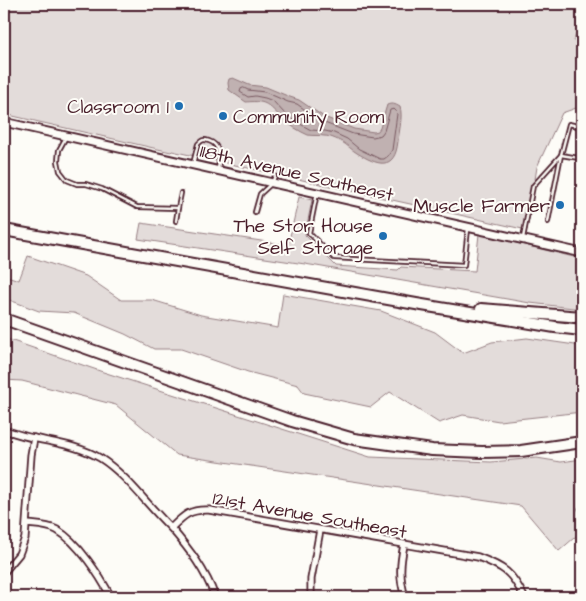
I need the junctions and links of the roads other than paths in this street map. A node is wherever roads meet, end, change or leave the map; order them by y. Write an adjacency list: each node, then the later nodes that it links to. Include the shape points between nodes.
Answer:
1 (4, 122): 3 (street, 118th Avenue Southeast)
2 (582, 126): 5 (lane, via 569,124)
3 (67, 136): 6 (street, 118th Avenue Southeast); 11 (lane, via 59,150 58,162 67,180 102,190 137,207)
4 (582, 144): 5 (lane, via 579,158)
5 (561, 155): 14 (lane); 17 (lane, via 533,186)
6 (193, 164): 7 (street, 118th Avenue Southeast); 7 (lane, via 198,144 204,140 218,147)
7 (217, 170): 8 (street, 118th Avenue Southeast)
8 (273, 179): 10 (street, 118th Avenue Southeast); 12 (lane, via 260,194)
9 (181, 193): 11 (lane)
10 (317, 193): 15 (street, 118th Avenue Southeast); 15 (lane, via 309,233 334,258 464,265)
11 (178, 208): 13 (lane)
12 (255, 212)
13 (176, 221)
14 (548, 222)
15 (468, 228): 17 (street, 118th Avenue Southeast)
16 (4, 230): 19 (highway)
17 (522, 240): 18 (street, 118th Avenue Southeast)
18 (582, 253)
19 (416, 304): 20 (highway); 22 (highway)
20 (582, 317)
21 (4, 319): 26 (highway, via 301,424 354,439 432,450)
22 (582, 330)
23 (4, 430): 24 (street)
24 (34, 438): 28 (street); 29 (street, via 98,457 126,480)
25 (582, 442): 26 (highway)
26 (537, 450): 27 (highway)
27 (582, 450)
28 (27, 524): 32 (street, via 19,554); 33 (street, via 56,529 65,536 91,565)
29 (171, 528): 30 (street, 121st Avenue Southeast, via 186,514 209,510); 34 (street, via 205,574)
30 (320, 530): 31 (street, 121st Avenue Southeast); 35 (street)
31 (404, 545): 36 (street, via 400,574); 37 (street, 121st Avenue Southeast, via 484,559 506,571)
32 (4, 572)
33 (111, 597)
34 (215, 597)
35 (311, 597)
36 (405, 597)
37 (524, 597)

